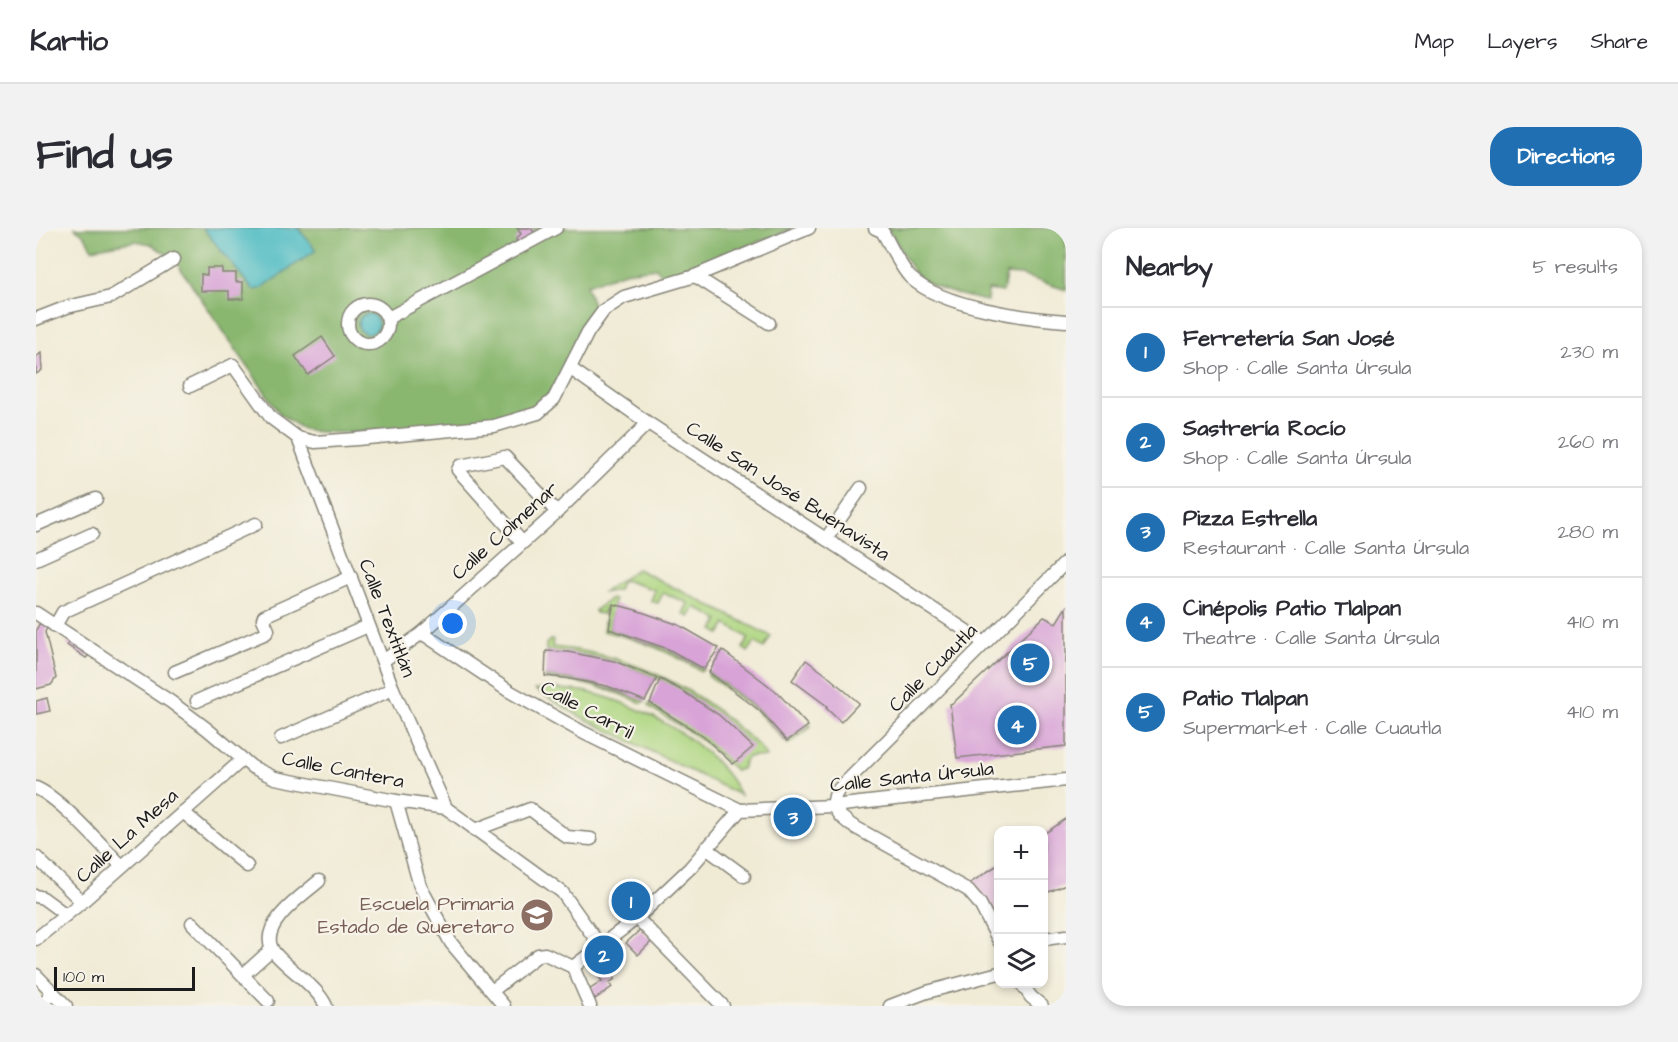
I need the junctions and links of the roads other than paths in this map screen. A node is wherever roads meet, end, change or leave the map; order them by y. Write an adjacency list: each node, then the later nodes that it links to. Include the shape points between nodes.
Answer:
1 (556, 228): 6 (street)
2 (809, 228): 5 (street)
3 (875, 228): 8 (street, via 882,231 910,278 929,290 958,302 1036,319)
4 (174, 259): 7 (street, via 111,297)
5 (695, 276): 9 (street); 10 (street, via 624,297 604,310 588,332)
6 (388, 318)
7 (36, 319)
8 (1065, 321)
9 (769, 323)
10 (571, 369): 12 (street, Calle San José Buenavista); 13 (street, via 554,399 538,413 494,426 357,440 315,442)
11 (190, 386): 13 (street, via 233,365 271,418)
12 (648, 423): 16 (street, Calle Colmenar); 20 (street, Calle San José Buenavista)
13 (298, 438): 24 (street, Calle Textitlán)
14 (861, 488): 20 (street)
15 (96, 499): 18 (street)
16 (557, 512): 21 (street, Calle Colmenar); 21 (street, via 505,457 458,468)
17 (256, 524): 26 (street, via 63,612)
18 (36, 525)
19 (92, 534): 22 (street)
20 (826, 539): 29 (street, Calle San José Buenavista)
21 (522, 543): 28 (street, Calle Colmenar)
22 (36, 559)
23 (1066, 562): 29 (street, Calle Cuautla)
24 (351, 577): 27 (street, Calle Textitlán); 31 (street, via 264,616 266,633)
25 (36, 613): 26 (street, Calle Cantera)
26 (55, 626): 35 (street, Calle Cantera, via 171,702)
27 (368, 626): 30 (street, Calle Textitlán); 33 (street)
28 (422, 633): 30 (street, Calle Colmenar); 41 (street, Calle Carril, via 509,691 584,733)
29 (985, 643): 39 (street, Calle Cuautla, via 840,789)
30 (383, 661): 32 (street, Calle Textitlán)
31 (175, 672)
32 (393, 689): 34 (street); 40 (street, Calle Textitlán)
33 (197, 701)
34 (281, 738)
35 (242, 760): 38 (street, Calle Cantera, via 275,778); 42 (street, Calle La Mesa)
36 (1066, 780): 39 (street, Calle Santa Úrsula)
37 (36, 788): 47 (street, via 68,812)
38 (396, 801): 40 (street, Calle Cantera); 67 (street, via 420,886 451,943)
39 (833, 806): 41 (street, Calle Santa Úrsula); 56 (street, via 851,825 968,890)
40 (446, 808): 43 (street, Calle Cantera)
41 (740, 810): 45 (street)
42 (183, 812): 47 (street, Calle La Mesa); 48 (street)
43 (475, 830): 44 (street, via 530,809 567,837); 60 (street, Calle Cantera, via 562,892)
44 (591, 839)
45 (706, 848): 49 (street); 54 (street)
46 (36, 857): 52 (street)
47 (122, 867): 52 (street, Calle La Mesa)
48 (247, 867)
49 (744, 876)
50 (319, 881): 61 (street, via 276,919 271,928)
51 (36, 896): 53 (street)
52 (82, 902): 53 (street, Calle La Mesa)
53 (66, 915): 59 (street, Calle La Mesa)
54 (637, 918): 60 (street); 75 (street)
55 (192, 922): 65 (street)
56 (996, 934)
57 (1066, 936): 58 (street)
58 (1048, 938)
59 (36, 939)
60 (601, 947): 62 (street)
61 (272, 949): 65 (street); 72 (street)
62 (573, 967): 67 (street, via 552,956 538,956); 74 (street)
63 (994, 974): 76 (street)
64 (36, 975): 68 (street)
65 (243, 975): 69 (street)
66 (1025, 988): 77 (street)
67 (492, 991): 73 (street)
68 (52, 992): 70 (street); 71 (street)
69 (268, 1001)
70 (41, 1006)
71 (66, 1006)
72 (326, 1006)
73 (504, 1006)
74 (590, 1006)
75 (723, 1006)
76 (890, 1006)
77 (1042, 1006)

